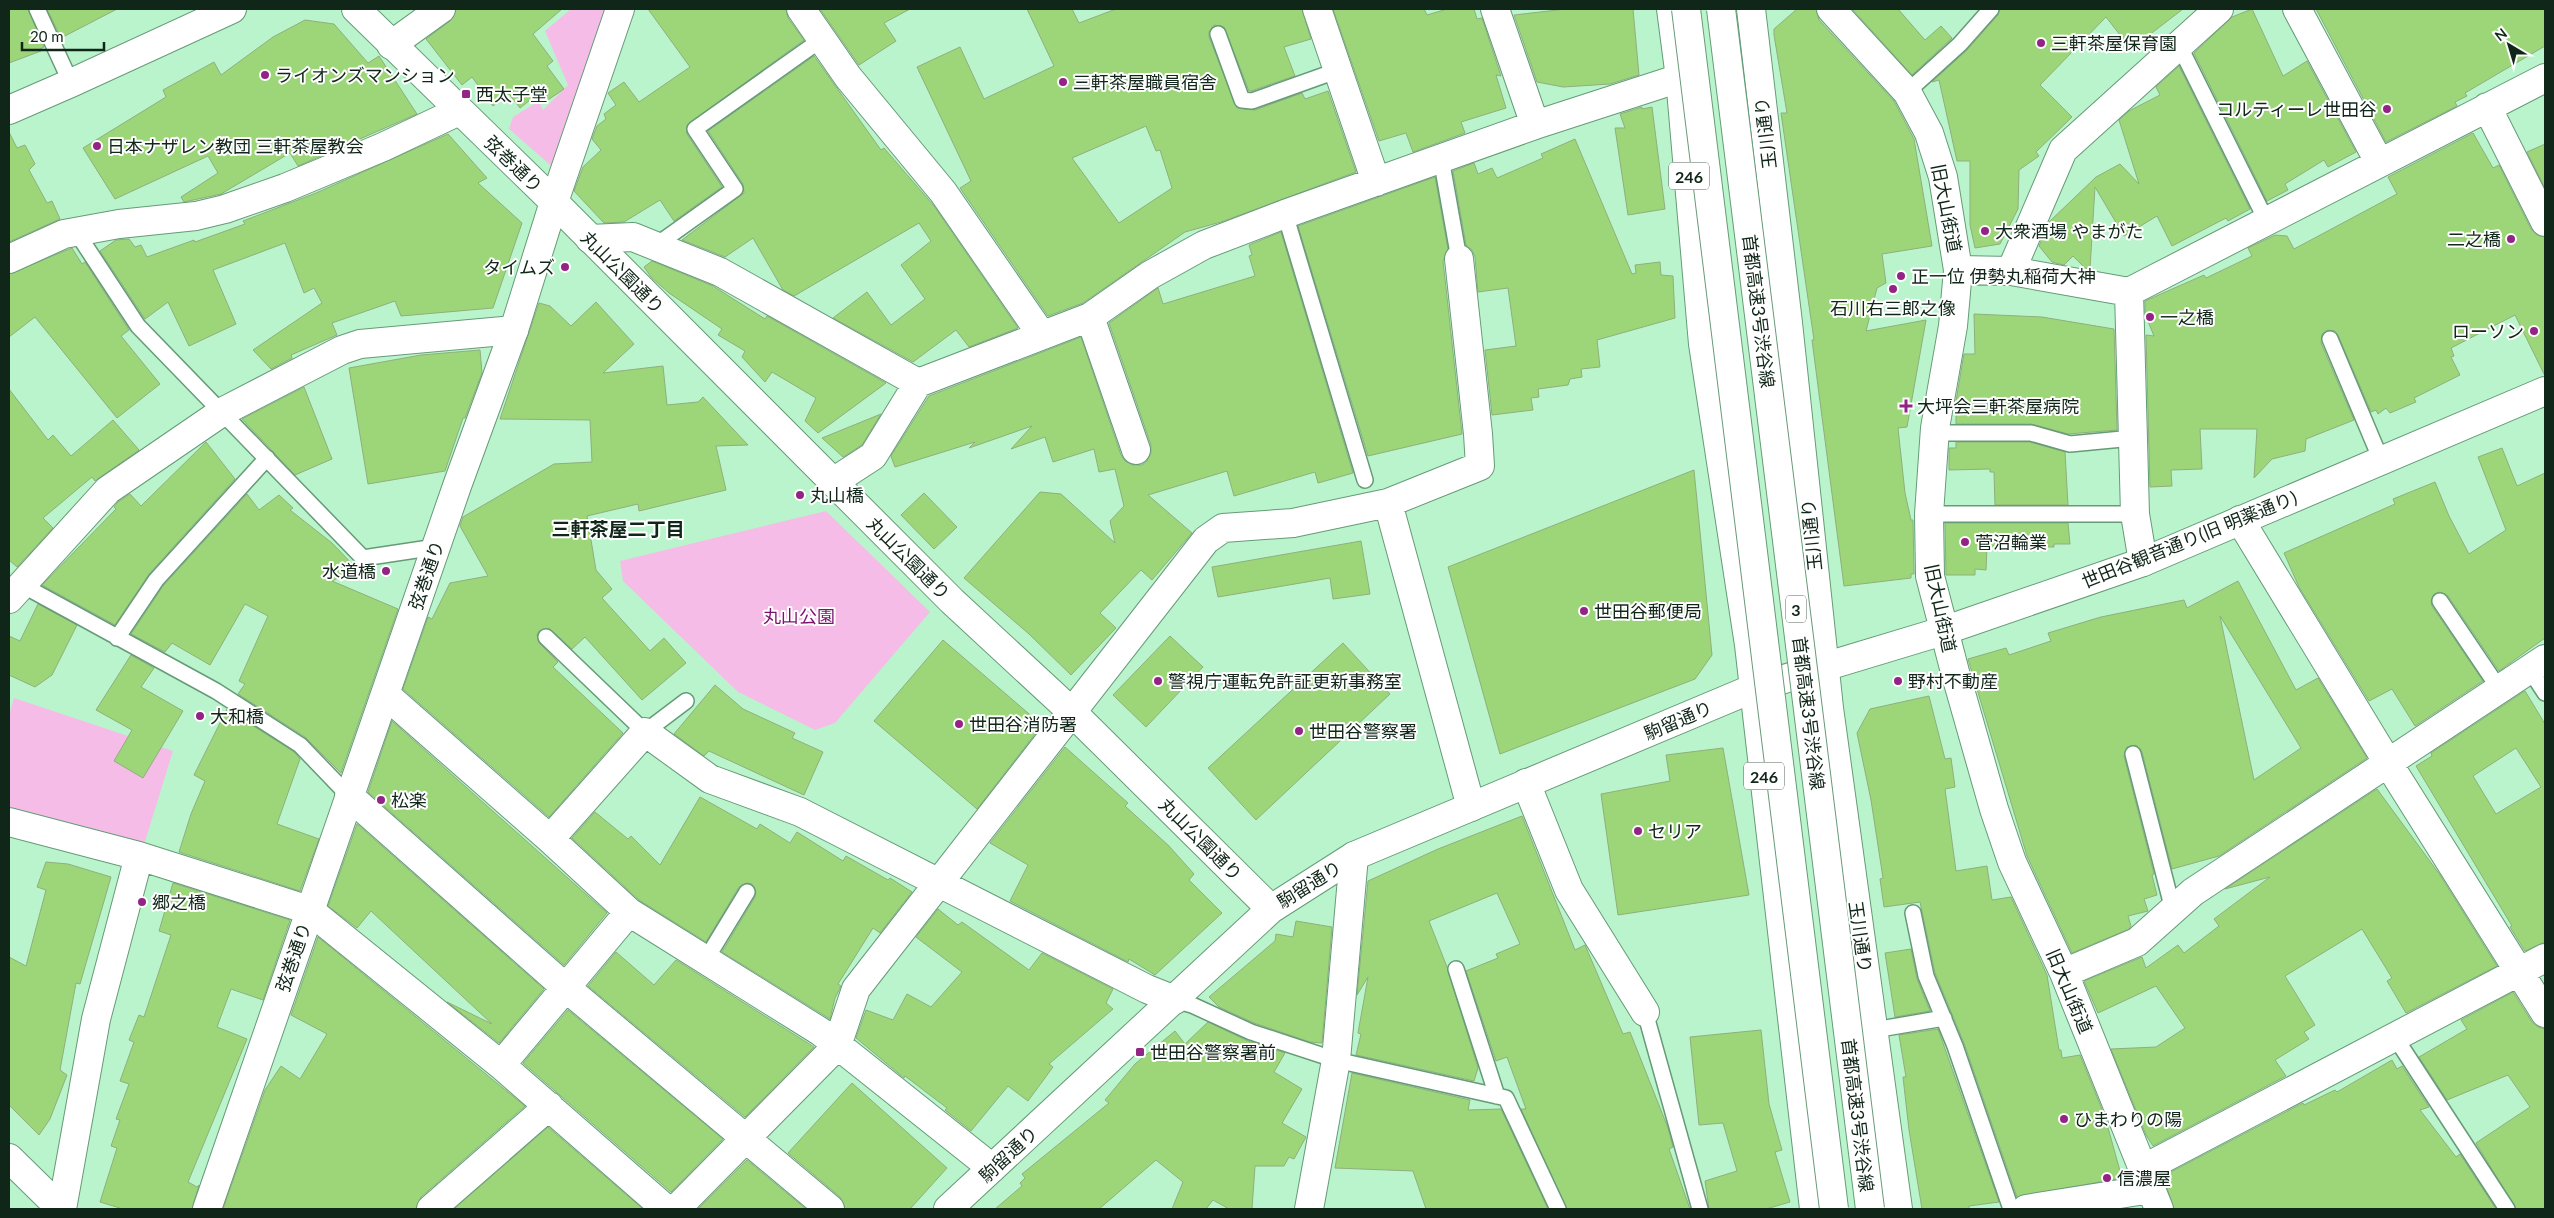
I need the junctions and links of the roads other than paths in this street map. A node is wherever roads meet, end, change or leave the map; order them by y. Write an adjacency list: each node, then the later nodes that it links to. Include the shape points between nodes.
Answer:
1 (37, 9): 24 (lane)
2 (232, 9): 24 (main road)
3 (356, 9): 19 (main road, 弦巻通り)
4 (441, 9): 19 (main road)
5 (620, 9): 33 (main road)
6 (801, 9): 18 (main road)
7 (1317, 9): 21 (main road)
8 (1495, 9): 29 (main road)
9 (1671, 9): 22 (main road, 246)
10 (1686, 9): 127 (main road, 首都高速3号渋谷線 / 3, bridge)
11 (1721, 9): 128 (main road, 首都高速3号渋谷線 / 3, bridge)
12 (1751, 9): 70 (main road, 玉川通り)
13 (1831, 9): 25 (main road, 旧大山街道)
14 (1991, 9): 25 (lane, via 1960,44)
15 (2218, 9): 20 (main road)
16 (2297, 9): 31 (main road)
17 (1218, 34): 21 (lane, via 1242,100 1252,101)
18 (822, 39): 39 (lane, via 695,130 735,189); 47 (main road, via 848,77 944,192)
19 (391, 45): 28 (main road, 弦巻通り)
20 (2179, 45): 35 (lane); 43 (main road, via 2063,150)
21 (1336, 70): 32 (main road)
22 (1680, 78): 29 (main road); 72 (main road, 246, via 1703,344 1735,542)
23 (2545, 78): 26 (main road)
24 (71, 83): 27 (main road)
25 (1906, 92): 42 (main road, 旧大山街道, via 1929,134 1943,176)
26 (2487, 107): 31 (main road); 36 (main road)
27 (9, 110)
28 (459, 111): 33 (main road, 弦巻通り); 37 (main road, via 374,151 225,209)
29 (1535, 125): 30 (main road)
30 (1441, 158): 32 (main road); 41 (lane)
31 (2379, 162): 35 (main road)
32 (1376, 182): 34 (main road)
33 (554, 202): 38 (main road, 丸山公園通り); 46 (main road, 弦巻通り)
34 (1285, 214): 45 (main road, via 1204,245 1150,275); 57 (lane)
35 (2266, 220): 44 (main road)
36 (2545, 222)
37 (77, 232): 40 (main road, via 64,234); 51 (lane, via 138,326)
38 (590, 239): 39 (main road, via 634,237); 58 (main road, 丸山公園通り)
39 (655, 246): 49 (main road, via 720,272)
40 (9, 259)
41 (1459, 259): 59 (main road, via 1480,466)
42 (1958, 270): 43 (main road); 52 (main road, 旧大山街道, via 1953,326)
43 (2011, 271): 44 (main road)
44 (2129, 292): 53 (main road)
45 (1090, 317): 47 (main road); 54 (main road)
46 (514, 330): 51 (main road, via 360,344 342,350); 63 (main road, 弦巻通り)
47 (1041, 334): 49 (main road)
48 (2330, 339): 56 (lane)
49 (918, 382): 58 (main road, via 873,456)
50 (2545, 391): 56 (main road, 世田谷観音通り(旧 明薬通り))
51 (222, 412): 55 (lane); 65 (main road, via 108,490)
52 (1934, 433): 53 (lane, via 2031,434 2070,444); 60 (main road, 旧大山街道)
53 (2132, 438): 61 (main road)
54 (1136, 450)
55 (267, 458): 63 (lane, via 363,558); 69 (lane, via 156,580)
56 (2381, 460): 62 (main road, 世田谷観音通り(旧 明薬通り))
57 (1365, 480)
58 (833, 482): 77 (main road, 丸山公園通り, via 952,601)
59 (1388, 503): 77 (main road, via 1293,523 1223,528 1206,540); 83 (main road)
60 (1929, 514): 61 (lane); 67 (main road, 旧大山街道, via 1930,576)
61 (2135, 514): 64 (main road)
62 (2240, 520): 64 (main road, 世田谷観音通り(旧 明薬通り)); 80 (main road)
63 (436, 547): 75 (main road, 弦巻通り)
64 (2144, 562): 67 (main road, 世田谷観音通り(旧 明薬通り))
65 (16, 592): 69 (lane)
66 (2440, 601): 73 (lane)
67 (1943, 630): 70 (main road, 世田谷観音通り(旧 明薬通り)); 99 (main road, 旧大山街道, via 2012,862)
68 (546, 637): 78 (lane)
69 (117, 638): 82 (lane, via 216,691 300,745)
70 (1825, 665): 72 (main road, 駒留通り); 105 (main road, 玉川通り)
71 (2537, 665): 73 (main road); 74 (lane)
72 (1754, 688): 81 (main road, 駒留通り); 126 (main road, 246)
73 (2500, 690): 80 (main road)
74 (2545, 693)
75 (386, 696): 82 (main road, 弦巻通り); 85 (main road)
76 (686, 701): 78 (lane)
77 (1073, 713): 88 (main road); 90 (main road, 丸山公園通り)
78 (645, 732): 85 (main road); 88 (main road, via 710,779 800,812)
79 (2133, 754): 92 (lane)
80 (2388, 763): 92 (main road, via 2193,892); 98 (main road)
81 (1526, 784): 83 (main road, 駒留通り); 102 (main road, via 1569,890)
82 (348, 796): 91 (main road, 弦巻通り); 100 (main road)
83 (1470, 807): 87 (main road, 駒留通り)
84 (9, 822): 86 (main road)
85 (550, 839): 93 (main road)
86 (139, 856): 91 (main road); 116 (main road, via 96,1019)
87 (1354, 856): 90 (main road, 駒留通り); 108 (main road)
88 (938, 884): 101 (main road); 107 (main road, via 856,989)
89 (747, 892): 96 (lane)
90 (1271, 908): 101 (main road, 駒留通り)
91 (310, 910): 109 (main road); 117 (main road, 弦巻通り)
92 (2173, 910): 99 (main road, via 2137,942)
93 (629, 912): 96 (main road); 100 (main road)
94 (1914, 913): 104 (lane, via 1926,976)
95 (2545, 958): 98 (main road)
96 (705, 961): 107 (main road, via 821,1032)
97 (1456, 969): 110 (lane)
98 (2521, 971): 103 (main road); 106 (main road)
99 (2064, 973): 115 (main road, 旧大山街道)
100 (565, 987): 109 (main road); 112 (main road)
101 (1175, 1000): 108 (lane, via 1251,1032); 114 (main road, 駒留通り)
102 (1645, 1012): 125 (lane)
103 (2545, 1013)
104 (1944, 1018): 105 (lane); 130 (lane)
105 (1874, 1030): 129 (main road, 玉川通り)
106 (2395, 1037): 115 (main road); 132 (lane)
107 (837, 1046): 112 (main road); 114 (main road)
108 (1336, 1060): 110 (lane); 123 (main road)
109 (501, 1065): 111 (main road)
110 (1497, 1096): 124 (lane, via 1506,1098)
111 (549, 1106): 118 (main road); 119 (main road)
112 (748, 1139): 120 (main road); 121 (main road)
113 (9, 1158): 116 (main road)
114 (992, 1168): 122 (main road, 駒留通り)
115 (2151, 1189): 131 (main road)
116 (61, 1209)
117 (207, 1209)
118 (434, 1209)
119 (666, 1209)
120 (676, 1209)
121 (830, 1209)
122 (948, 1209)
123 (1309, 1209)
124 (1558, 1209)
125 (1700, 1209)
126 (1814, 1209)
127 (1834, 1209)
128 (1870, 1209)
129 (1898, 1209)
130 (2011, 1209)
131 (2026, 1209)
132 (2507, 1209)

